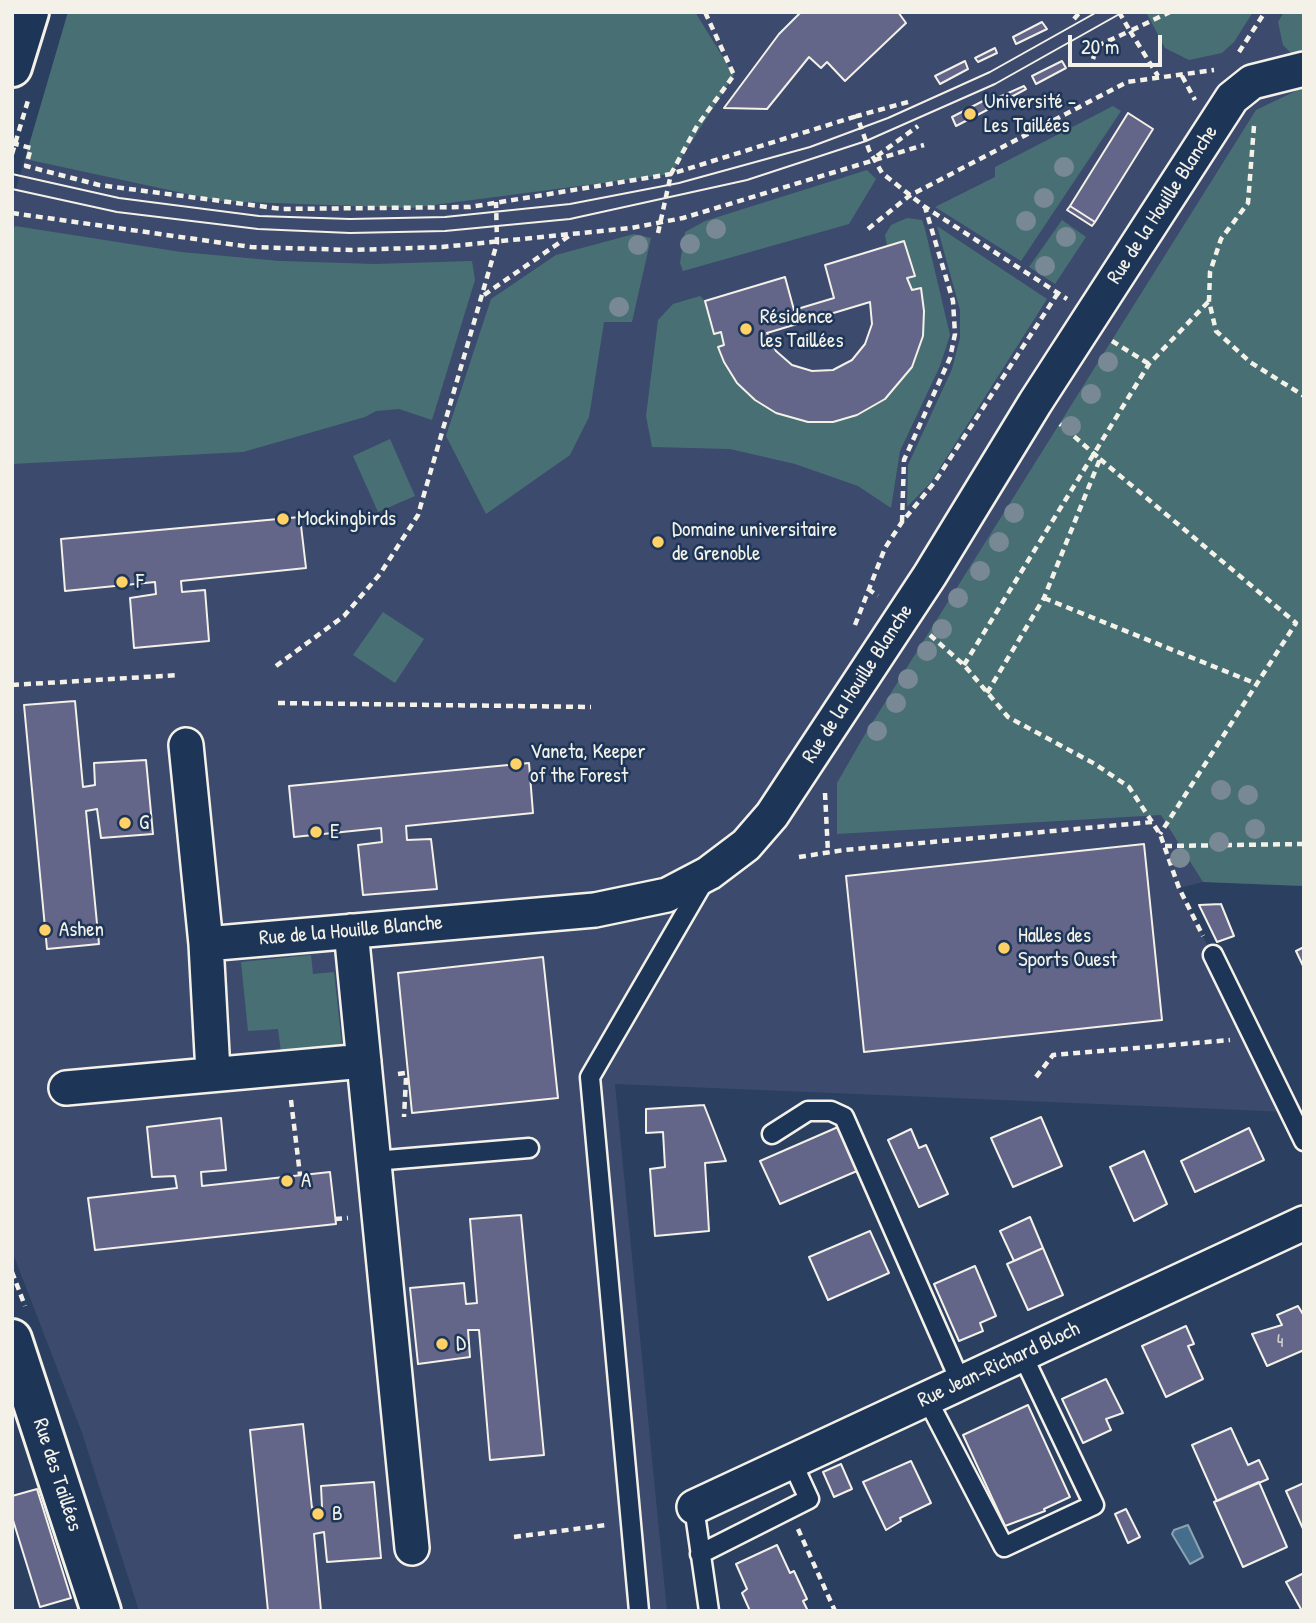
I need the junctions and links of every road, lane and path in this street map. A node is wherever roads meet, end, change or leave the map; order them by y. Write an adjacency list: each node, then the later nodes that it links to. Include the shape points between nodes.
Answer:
1 (29, 12): 12 (street)
2 (705, 12): 22 (path, via 734,75 697,126)
3 (1080, 12): 7 (path)
4 (1119, 12): 8 (path)
5 (1170, 12): 8 (path)
6 (1265, 12): 14 (path)
7 (1074, 19)
8 (1130, 30): 10 (path); 15 (path)
9 (1086, 42): 10 (path)
10 (1097, 47): 11 (path)
11 (1093, 59)
12 (12, 67)
13 (1304, 69): 14 (street, via 1252,82)
14 (1232, 71): 15 (path); 34 (path, via 1256,110 1248,203 1221,239 1210,272); 35 (street, Rue de la Houille Blanche, via 1227,106)
15 (1158, 76): 23 (path, via 1127,82)
16 (908, 102): 17 (path)
17 (857, 116): 21 (path); 22 (path)
18 (918, 127): 21 (path)
19 (12, 143): 24 (path, via 31,148 26,166 100,185 282,209 470,207)
20 (924, 145): 21 (path)
21 (873, 159): 23 (path, via 882,173); 27 (path)
22 (671, 174): 24 (path); 27 (path)
23 (909, 195): 25 (path); 28 (path)
24 (496, 202): 31 (path)
25 (925, 207): 32 (path); 41 (path, via 953,301 955,334 950,358 904,460)
26 (12, 214): 31 (path, via 251,247 352,250)
27 (660, 223): 29 (path); 30 (path)
28 (868, 229)
29 (658, 233)
30 (570, 235): 31 (path); 33 (path)
31 (497, 243): 33 (path)
32 (1058, 293): 35 (path); 41 (path, via 934,484)
33 (484, 295): 47 (path, via 425,498 411,531 344,616)
34 (1209, 301): 36 (path); 37 (path, via 1216,331 1250,362)
35 (1097, 325): 36 (path); 38 (street, Rue de la Houille Blanche)
36 (1149, 364): 39 (path)
37 (1304, 396)
38 (1035, 403): 39 (path); 44 (street, Rue de la Houille Blanche)
39 (1093, 453): 40 (path); 46 (path)
40 (1100, 459): 43 (path); 49 (path, via 1296,623)
41 (902, 522): 42 (path)
42 (868, 589): 44 (path); 45 (path)
43 (1044, 598): 49 (path); 51 (path)
44 (903, 615): 46 (path); 60 (street, Rue de la Houille Blanche, via 772,815 746,845)
45 (852, 636)
46 (964, 665): 51 (path)
47 (276, 666)
48 (179, 675): 50 (path)
49 (1257, 684): 56 (path)
50 (12, 685)
51 (987, 693): 55 (path, via 1018,725 1124,783)
52 (278, 704): 53 (path)
53 (591, 708)
54 (186, 745): 62 (street)
55 (1152, 822): 56 (path); 59 (path)
56 (1160, 834): 58 (path)
57 (1304, 844): 58 (path)
58 (1166, 846): 63 (path, via 1179,888)
59 (799, 857)
60 (709, 873): 61 (street, Rue de la Houille Blanche, via 667,895 621,906); 86 (lane, via 590,1077)
61 (351, 931): 62 (street, Rue de la Houille Blanche); 65 (street)
62 (205, 935): 67 (street)
63 (1213, 955): 64 (lane)
64 (1254, 1038): 68 (path, via 1053,1055); 71 (lane)
65 (364, 1061): 66 (street); 73 (street)
66 (288, 1067): 67 (street); 74 (path)
67 (213, 1072): 69 (street)
68 (1036, 1077)
69 (66, 1088)
70 (772, 1134): 78 (lane, via 808,1111 831,1111 844,1117)
71 (1304, 1141)
72 (529, 1148): 73 (lane)
73 (374, 1161): 83 (street)
74 (300, 1175)
75 (1304, 1223): 77 (street, Rue Jean-Richard Bloch)
76 (12, 1339): 85 (street, Rue des Taillées)
77 (1022, 1354): 78 (street, Rue Jean-Richard Bloch); 79 (lane, via 1094,1505 1083,1511 1004,1547)
78 (961, 1383): 79 (street, Rue Jean-Richard Bloch)
79 (927, 1399): 80 (street, Rue Jean-Richard Bloch)
80 (792, 1462): 81 (street, Rue Jean-Richard Bloch); 82 (lane, via 809,1499)
81 (694, 1507): 84 (lane)
82 (789, 1509): 84 (lane); 88 (path)
83 (412, 1548)
84 (700, 1554): 87 (lane)
85 (101, 1611)
86 (639, 1611)
87 (709, 1611)
88 (835, 1611)

